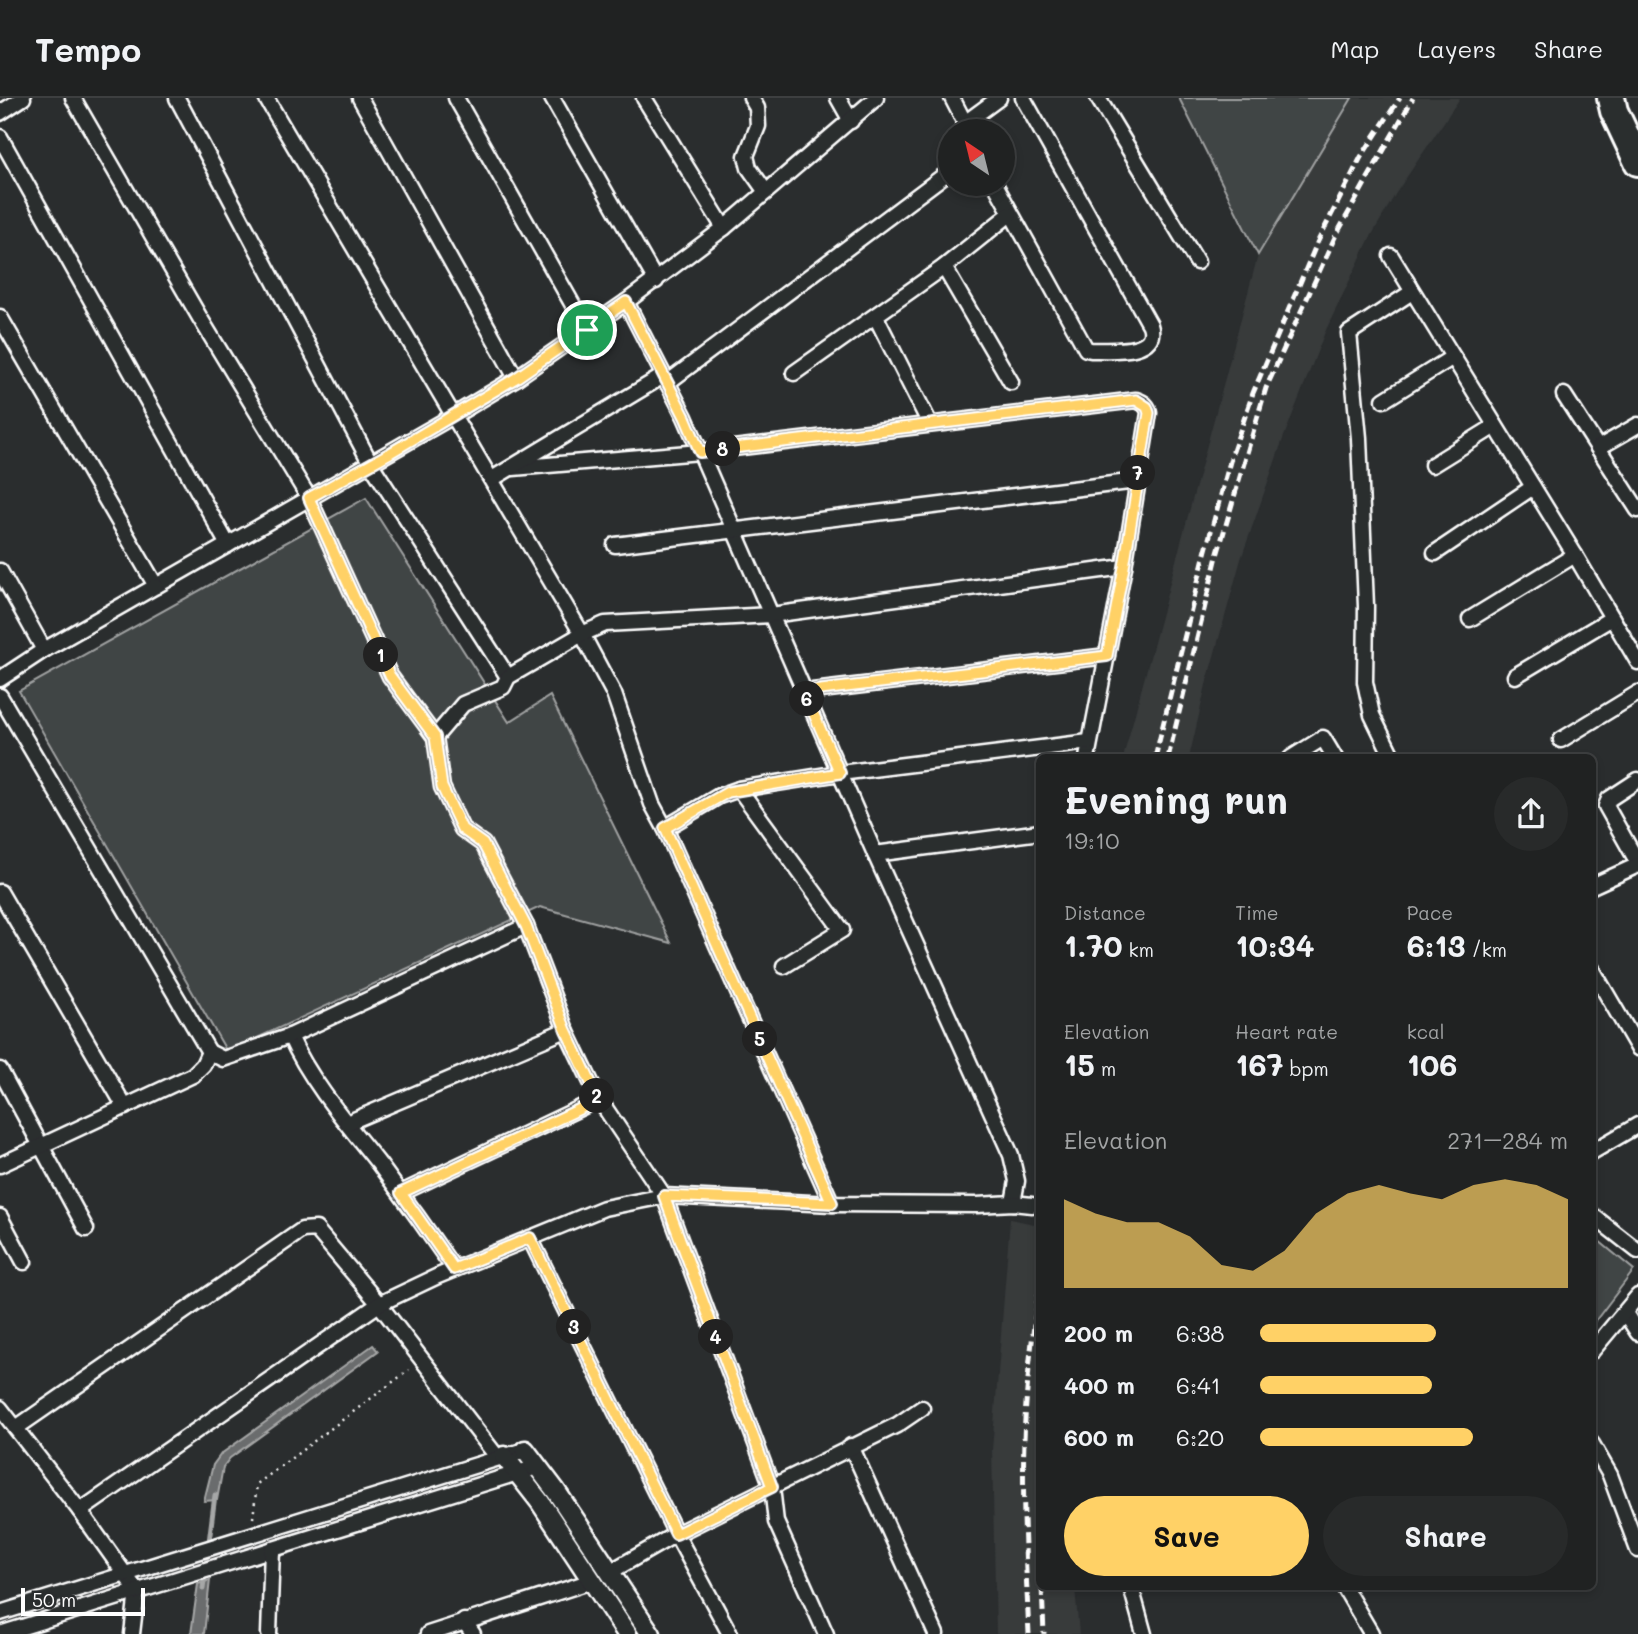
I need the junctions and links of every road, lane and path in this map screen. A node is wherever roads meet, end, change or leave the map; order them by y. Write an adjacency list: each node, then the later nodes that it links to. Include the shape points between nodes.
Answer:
1 (23, 98): 17 (street)
2 (73, 98): 56 (street)
3 (177, 98): 50 (street)
4 (266, 98): 44 (street)
5 (360, 98): 39 (street)
6 (456, 98): 36 (street)
7 (552, 98): 31 (street)
8 (644, 98): 27 (street)
9 (751, 98): 24 (street, via 758,126 746,156)
10 (838, 98): 20 (street)
11 (876, 98): 20 (street)
12 (952, 98): 18 (street)
13 (999, 98): 19 (street)
14 (1023, 98): 26 (street, via 1150,325 1151,338 1135,349 1086,349)
15 (1098, 98): 29 (street)
16 (1611, 98): 22 (highway)
17 (0, 113)
18 (963, 119)
19 (976, 119)
20 (851, 121): 24 (street)
21 (0, 137): 59 (street)
22 (1638, 162)
23 (938, 180): 40 (street)
24 (766, 192): 27 (street)
25 (1001, 196): 26 (street)
26 (1010, 214): 30 (street)
27 (724, 228): 31 (street)
28 (1391, 256): 32 (street)
29 (1198, 262)
30 (944, 267): 35 (street); 41 (street)
31 (656, 281): 33 (street)
32 (1412, 292): 37 (street); 85 (street, via 1349,333 1359,438 1365,682 1372,715)
33 (626, 302): 36 (street); 40 (street)
34 (0, 317): 65 (street)
35 (876, 317): 38 (street); 45 (street)
36 (587, 330): 39 (street)
37 (1453, 357): 43 (street); 47 (street)
38 (794, 373)
39 (516, 378): 44 (street)
40 (665, 379): 49 (street); 52 (street)
41 (1011, 382)
42 (1564, 395): 48 (street)
43 (1384, 400)
44 (453, 416): 50 (street); 53 (street)
45 (930, 424): 49 (street); 54 (street, via 1136,400 1149,413)
46 (1638, 425): 48 (street)
47 (1495, 426): 51 (street); 55 (street)
48 (1598, 447): 57 (street)
49 (700, 452): 52 (street); 58 (street)
50 (371, 464): 56 (street); 74 (street)
51 (1432, 465)
52 (513, 468): 53 (street)
53 (492, 479): 69 (street)
54 (1137, 481): 58 (street); 63 (street)
55 (1533, 487): 61 (street); 62 (street)
56 (309, 498): 59 (street); 79 (street, via 390,676)
57 (1638, 510)
58 (734, 530): 60 (street); 66 (street)
59 (228, 545): 65 (street)
60 (615, 545)
61 (1435, 553)
62 (1575, 555): 67 (street); 68 (street)
63 (1124, 567): 66 (street); 71 (street)
64 (0, 571): 70 (street)
65 (156, 586): 70 (street)
66 (771, 615): 69 (street, via 605,624); 76 (street)
67 (1612, 618): 72 (street); 73 (street)
68 (1470, 619)
69 (582, 634): 74 (street); 89 (street, via 614,694 652,804)
70 (44, 650): 75 (street)
71 (1107, 656): 76 (street); 81 (street)
72 (1638, 662)
73 (1515, 676)
74 (508, 677): 79 (street, via 503,687 463,704)
75 (0, 679)
76 (804, 692): 86 (street)
77 (1638, 693): 80 (street)
78 (0, 696): 101 (street)
79 (435, 737): 95 (street, via 442,787 462,829 483,844)
80 (1561, 740)
81 (1089, 742): 82 (street); 86 (street)
82 (1088, 754)
83 (1298, 754): 84 (street, via 1324,738)
84 (1333, 754)
85 (1391, 754)
86 (840, 773): 88 (street); 91 (street)
87 (1638, 780): 92 (street, via 1605,806)
88 (739, 789): 89 (street); 96 (street, via 842,930)
89 (665, 828): 112 (street)
90 (1036, 833): 91 (street)
91 (875, 854): 113 (street, via 1011,1156 1017,1181)
92 (1638, 864): 93 (street)
93 (1596, 884)
94 (0, 892): 104 (street)
95 (526, 926): 98 (street); 99 (street)
96 (784, 966)
97 (1596, 978): 100 (street)
98 (566, 1030): 103 (street); 105 (street)
99 (290, 1036): 101 (street, via 223,1059); 105 (street)
100 (1638, 1048)
101 (209, 1052): 104 (street, via 193,1075)
102 (0, 1070): 107 (street)
103 (599, 1100): 110 (street); 111 (street)
104 (125, 1107): 107 (street)
105 (347, 1123): 110 (street)
106 (1638, 1125): 108 (street)
107 (41, 1146): 109 (street); 117 (street)
108 (1596, 1150)
109 (0, 1165)
110 (401, 1193): 121 (street)
111 (664, 1196): 112 (street); 118 (street, via 604,1208); 137 (street)
112 (832, 1203): 113 (street)
113 (1013, 1203): 114 (street)
114 (1032, 1205)
115 (0, 1217): 120 (street)
116 (1596, 1218): 119 (street)
117 (86, 1229)
118 (530, 1238): 121 (street); 139 (street)
119 (1638, 1251)
120 (24, 1262)
121 (454, 1269): 123 (street)
122 (1638, 1296): 124 (street)
123 (379, 1304): 127 (street); 130 (street, via 316,1229 302,1230); 138 (street)
124 (1625, 1313): 125 (street); 126 (street)
125 (1638, 1333)
126 (1596, 1346)
127 (422, 1360): 134 (street); 140 (path, via 257,1484)
128 (0, 1408): 130 (street)
129 (922, 1408): 131 (street)
130 (16, 1428): 138 (street)
131 (851, 1446): 137 (street); 160 (street)
132 (524, 1450): 134 (street); 135 (street)
133 (1596, 1451): 142 (street)
134 (501, 1457): 136 (street); 140 (street)
135 (537, 1467): 136 (street); 143 (street)
136 (517, 1473): 141 (street); 145 (street)
137 (772, 1487): 139 (street); 159 (street, via 776,1522)
138 (80, 1511): 144 (street)
139 (676, 1534): 143 (street); 158 (street)
140 (251, 1535): 144 (street)
141 (272, 1549): 148 (street); 153 (street)
142 (1638, 1550)
143 (610, 1572): 157 (street)
144 (125, 1574): 148 (street); 149 (street)
145 (592, 1581): 150 (street); 156 (street)
146 (1132, 1590): 161 (street)
147 (1346, 1590): 162 (street)
148 (137, 1591): 151 (street); 152 (street)
149 (0, 1613)
150 (464, 1621): 154 (street); 155 (street)
151 (0, 1634)
152 (132, 1634)
153 (269, 1634)
154 (428, 1634)
155 (473, 1634)
156 (627, 1634)
157 (651, 1634)
158 (730, 1634)
159 (826, 1634)
160 (936, 1634)
161 (1144, 1634)
162 (1370, 1634)

